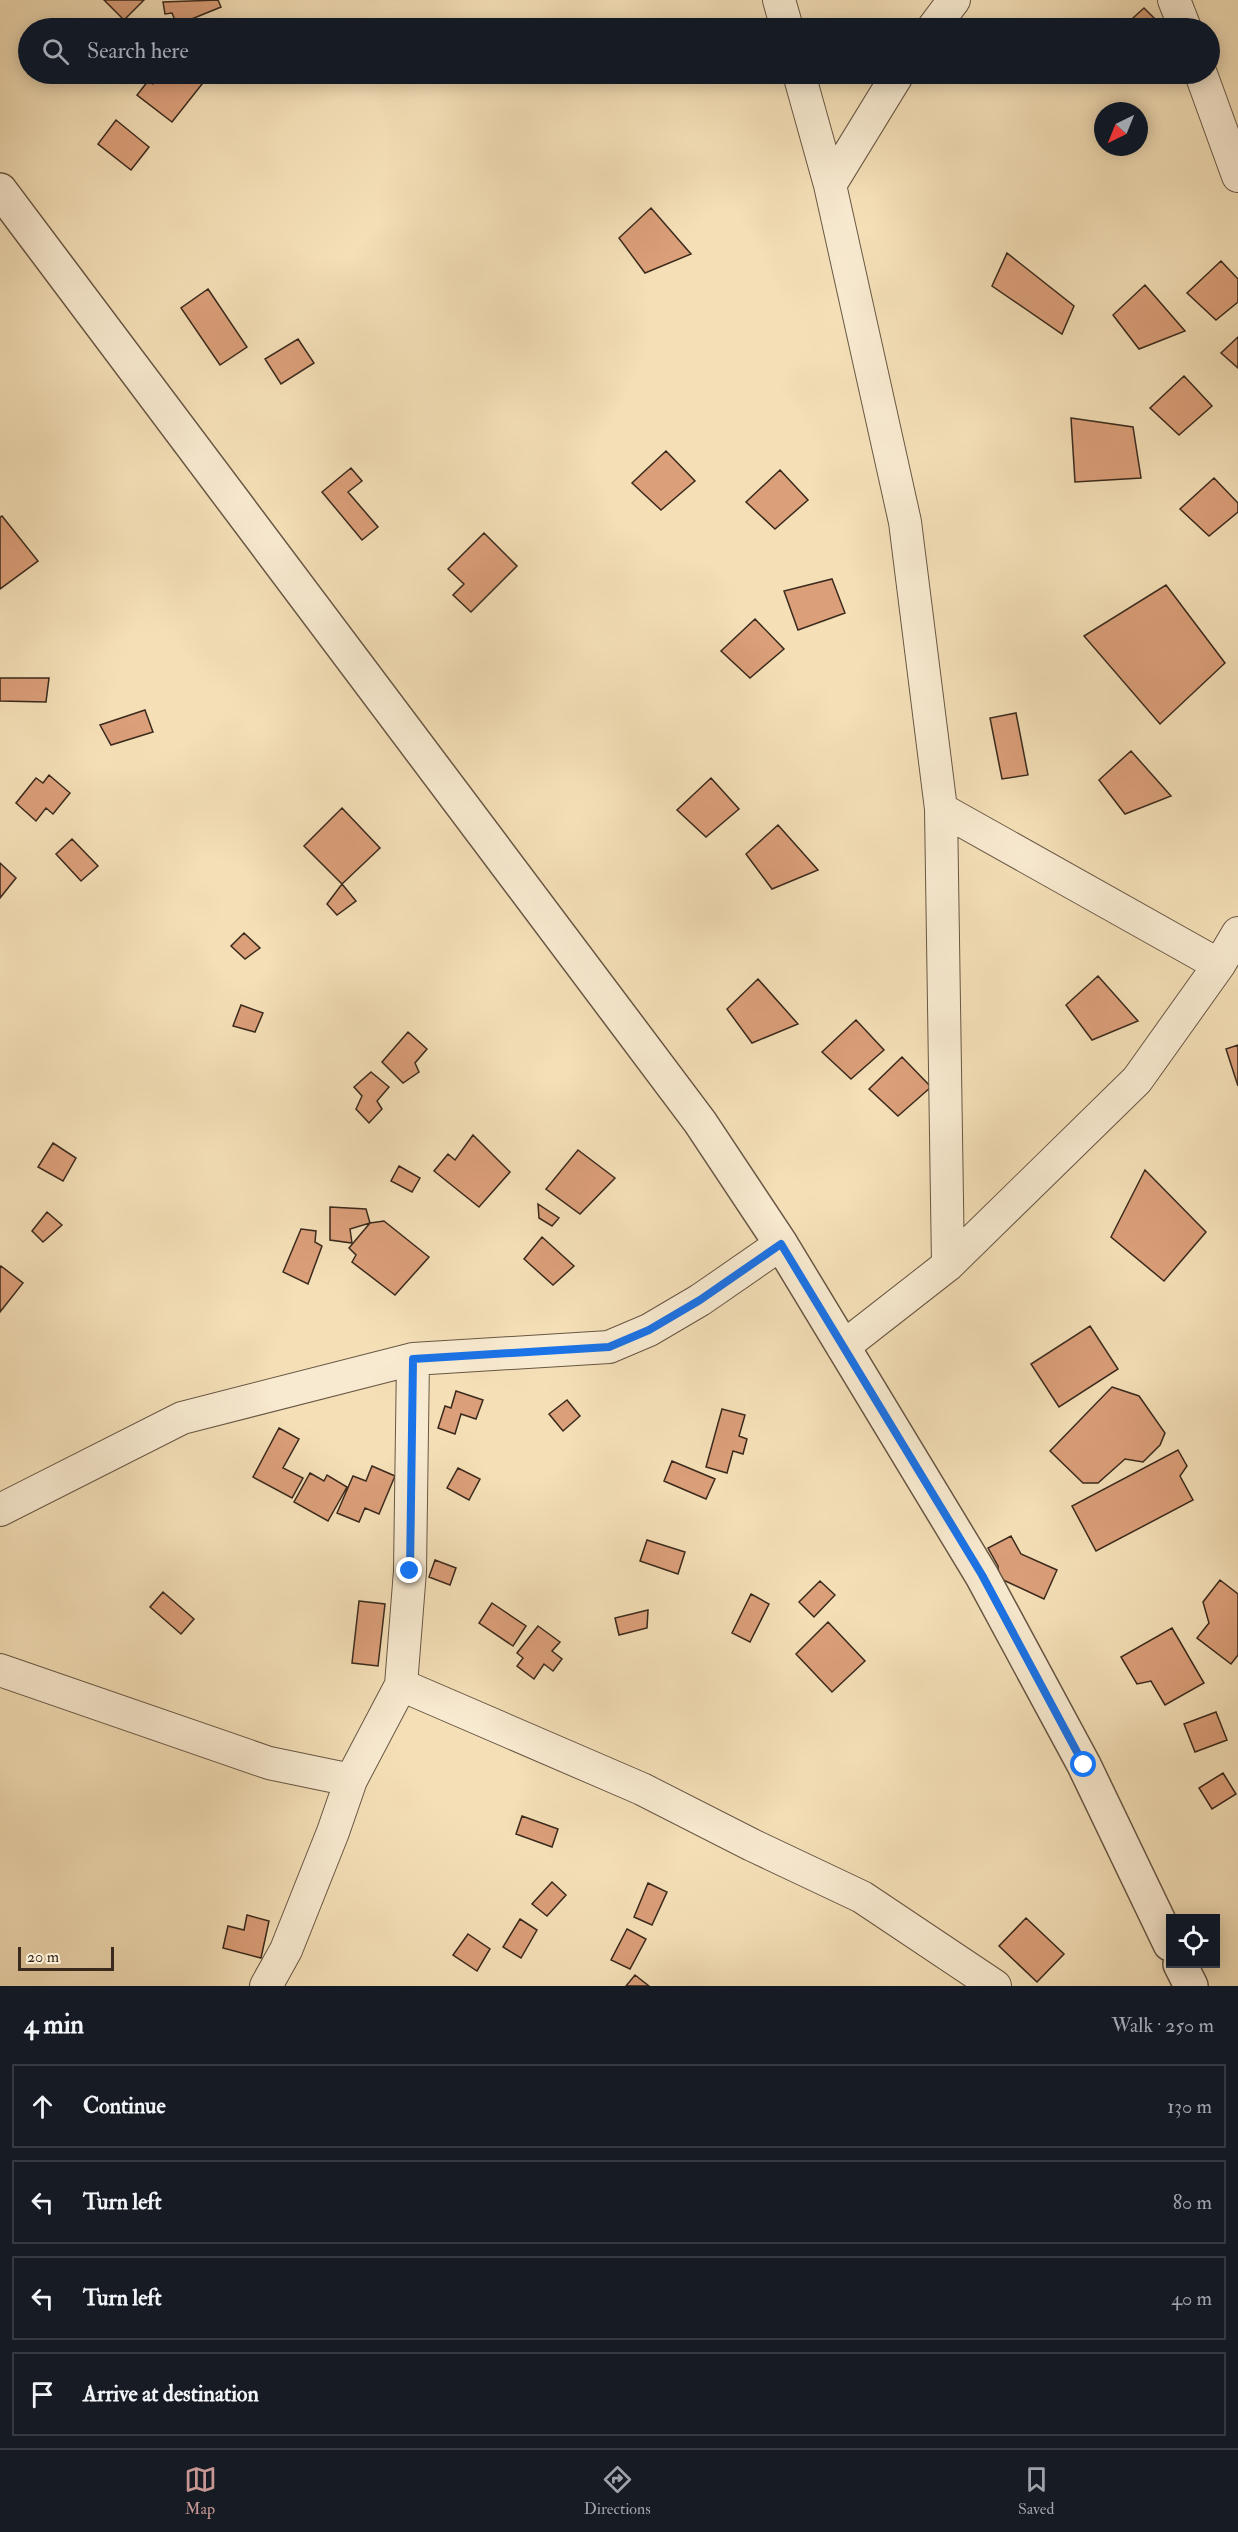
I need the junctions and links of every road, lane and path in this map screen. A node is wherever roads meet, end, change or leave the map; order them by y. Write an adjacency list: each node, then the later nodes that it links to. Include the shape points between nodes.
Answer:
1 (779, 0): 4 (street)
2 (954, 0): 5 (street)
3 (1174, 0): 6 (street)
4 (784, 18)
5 (940, 18)
6 (1181, 18)
7 (802, 84): 11 (street)
8 (892, 84): 11 (street)
9 (1206, 84): 10 (street)
10 (1238, 176)
11 (830, 185): 13 (street, via 905,522)
12 (0, 190): 16 (street, via 700,1122)
13 (941, 809): 15 (street); 17 (street)
14 (1238, 933): 15 (street)
15 (1219, 965): 17 (street, via 1137,1080)
16 (781, 1244): 18 (street); 19 (street, via 700,1300 649,1330 609,1347)
17 (948, 1265): 18 (street)
18 (843, 1347): 24 (street, via 982,1575 1084,1765)
19 (413, 1359): 20 (street, via 182,1418); 22 (street, via 410,1571)
20 (0, 1510)
21 (0, 1670): 23 (street, via 269,1763)
22 (401, 1685): 23 (street); 27 (street, via 642,1789 862,1897)
23 (351, 1780): 26 (street, via 286,1950)
24 (1166, 1936)
25 (1182, 1968): 28 (street)
26 (266, 1986)
27 (995, 1986)
28 (1191, 1986)

